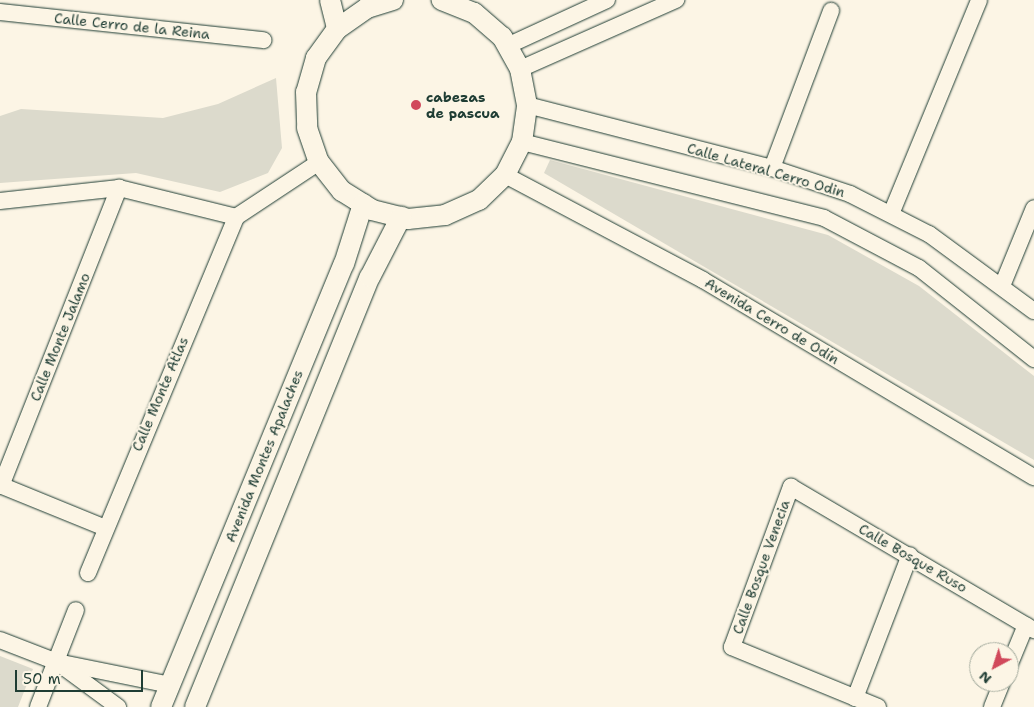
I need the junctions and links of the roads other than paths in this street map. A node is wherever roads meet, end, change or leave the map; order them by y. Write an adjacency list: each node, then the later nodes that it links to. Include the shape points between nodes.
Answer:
1 (330, 0): 9 (street)
2 (393, 0): 9 (street, via 367,8)
3 (442, 0): 11 (street, via 474,13)
4 (607, 0): 11 (street)
5 (676, 0): 12 (street)
6 (979, 0): 22 (street)
7 (831, 11): 16 (street)
8 (0, 12): 10 (street, Calle Cerro de la Reina)
9 (337, 29): 15 (street, via 316,58 306,92 306,128)
10 (264, 40)
11 (507, 46): 12 (street)
12 (520, 69): 13 (street)
13 (528, 105): 14 (street); 16 (street, Calle Lateral Cerro Odin)
14 (522, 142): 17 (street); 27 (street, via 824,218 919,268)
15 (319, 162): 20 (street, via 342,191); 23 (street)
16 (772, 168): 22 (street, Calle Lateral Cerro Odin, via 850,194)
17 (506, 175): 24 (street, via 479,200 445,216); 28 (street, Avenida Cerro de Odín, via 703,280)
18 (119, 188): 19 (street); 23 (street); 29 (street, Calle Monte Jalamo)
19 (0, 201)
20 (363, 204): 24 (street); 34 (street, Avenida Montes Apalaches, via 344,264)
21 (1034, 208): 25 (street)
22 (891, 214): 25 (street, Calle Lateral Cerro Odin, via 929,234)
23 (236, 217): 31 (street, Calle Monte Atlas)
24 (401, 217): 35 (street, via 370,277)
25 (1002, 286): 26 (street, Calle Lateral Cerro Odin)
26 (1034, 311)
27 (1034, 359)
28 (1034, 477)
29 (1, 485): 31 (street)
30 (791, 487): 32 (street, Calle Bosque Ruso); 43 (street, Calle Bosque Venecia, via 732,647)
31 (103, 527): 33 (street, Calle Monte Atlas)
32 (910, 555): 37 (street, Calle Bosque Ruso); 43 (street)
33 (88, 573)
34 (214, 578): 35 (street); 41 (street, Avenida Montes Apalaches)
35 (241, 593): 47 (street)
36 (76, 610): 40 (street)
37 (1030, 627): 39 (street)
38 (0, 640): 40 (street)
39 (1019, 647)
40 (57, 662): 41 (street); 44 (street); 45 (street)
41 (170, 685): 46 (street, Avenida Montes Apalaches)
42 (998, 692): 49 (street)
43 (856, 698): 48 (street)
44 (38, 707)
45 (118, 707)
46 (161, 707)
47 (195, 707)
48 (878, 707)
49 (992, 707)

